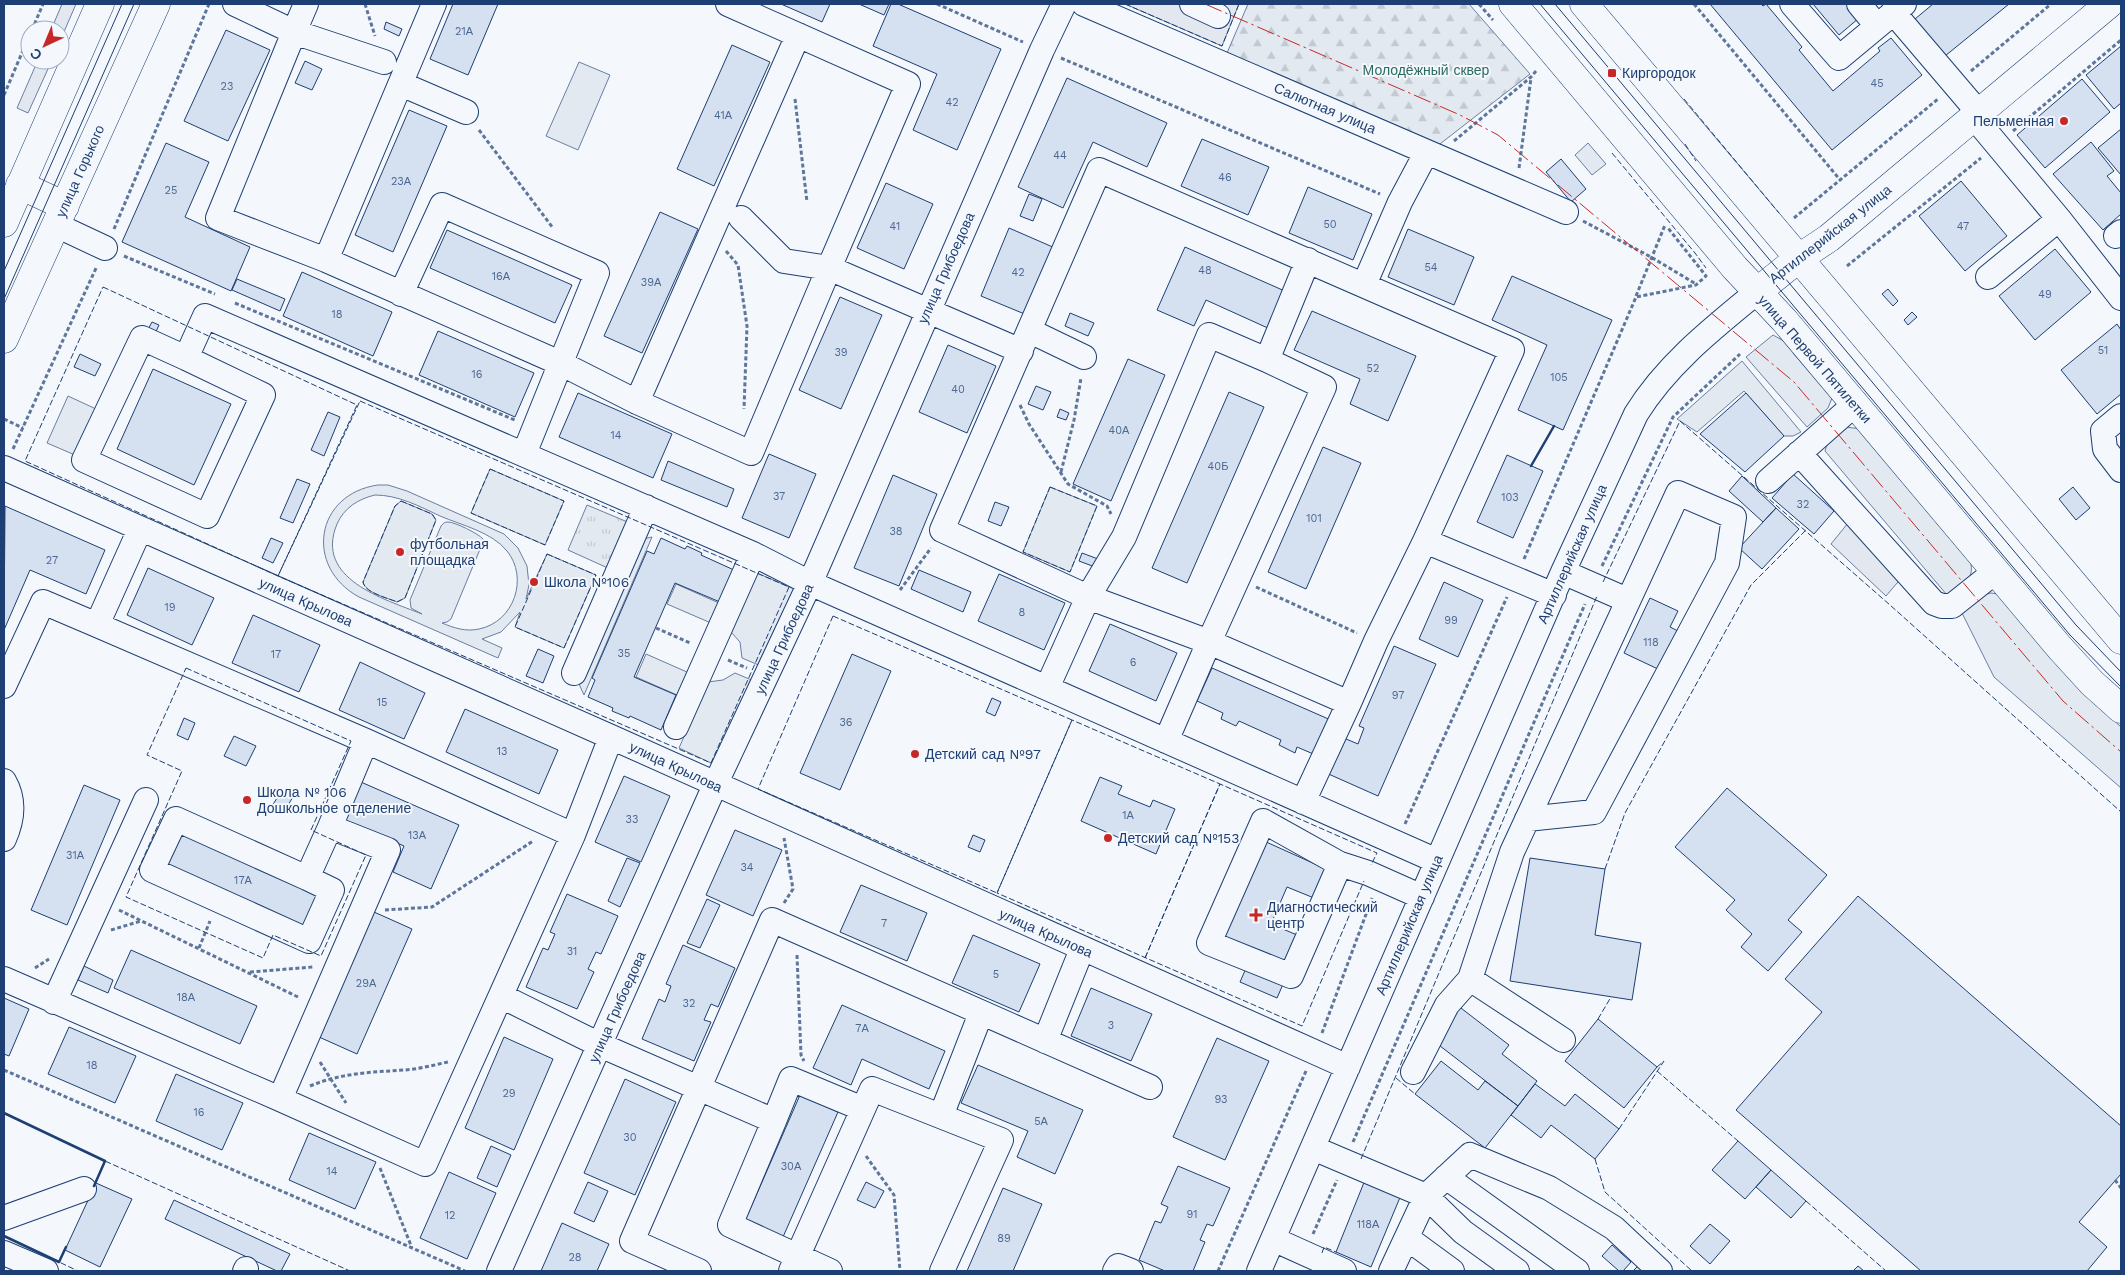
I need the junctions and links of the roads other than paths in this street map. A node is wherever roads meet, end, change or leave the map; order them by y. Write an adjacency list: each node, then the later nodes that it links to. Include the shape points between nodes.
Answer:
1 (100, 4): 24 (main road)
2 (156, 4): 26 (main road, улица Горького)
3 (235, 4): 17 (street)
4 (306, 4): 17 (street)
5 (434, 4): 20 (street)
6 (728, 4): 18 (street)
7 (1064, 4): 40 (street, улица Грибоедова)
8 (1084, 4): 23 (street, Салютная улица)
9 (1192, 4): 16 (street)
10 (1512, 4): 37 (main road, улица Первой Пятилетки)
11 (1584, 4): 31 (main road)
12 (1792, 4): 15 (street, via 1839,58)
13 (1859, 4): 15 (street)
14 (2102, 6): 22 (main road, Артиллерийская улица)
15 (1892, 14): 22 (street)
16 (1218, 16)
17 (294, 32): 19 (street); 32 (street, via 218,218)
18 (798, 35): 34 (street, via 908,84); 47 (street)
19 (384, 62)
20 (401, 84): 21 (street); 32 (street)
21 (466, 112)
22 (1976, 115): 28 (street); 31 (main road, Артиллерийская улица, via 1829,238)
23 (1431, 154): 25 (street, Салютная улица); 36 (street, via 1400,202)
24 (20, 185): 26 (main road); 29 (main road)
25 (1566, 212)
26 (60, 215): 30 (street); 41 (main road, улица Горького)
27 (742, 218): 34 (street, via 784,260)
28 (2059, 219): 35 (street); 39 (street)
29 (4, 223)
30 (105, 248)
31 (1798, 258): 37 (main road, Артиллерийская улица); 66 (main road)
32 (326, 260): 38 (street)
33 (1308, 260): 36 (street); 42 (street, via 1099,170); 45 (street)
34 (829, 268): 40 (street); 47 (street, via 751,453)
35 (1988, 277)
36 (1364, 285): 57 (street, via 1512,350)
37 (1756, 292): 48 (main road, улица Первой Пятилетки); 60 (street, Артиллерийская улица, via 1675,364 1647,396 1627,432)
38 (401, 294): 46 (street); 46 (street, via 442,205 597,273)
39 (2121, 298)
40 (927, 311): 42 (street); 61 (street, улица Грибоедова)
41 (4, 339)
42 (1025, 341): 43 (street); 63 (street, via 942,530)
43 (1084, 357)
44 (186, 358): 44 (street, via 263,395 207,516 84,460 142,338); 51 (street, via 205,316)
45 (1267, 360): 63 (street, via 1209,335 1124,537); 67 (street, via 1324,387)
46 (562, 364): 47 (street); 51 (street)
47 (638, 402)
48 (1855, 404): 50 (street); 59 (main road, улица Первой Пятилетки)
49 (2121, 416): 53 (street, via 2103,431 2105,449)
50 (1799, 453): 54 (street); 59 (street, via 1934,603 1952,606)
51 (524, 454): 55 (street)
52 (4, 468): 56 (street, улица Крылова)
53 (2121, 470)
54 (1768, 481)
55 (646, 508): 58 (street); 68 (street)
56 (140, 529): 65 (street); 74 (street, улица Крылова)
57 (1425, 541): 62 (street); 71 (street)
58 (753, 554): 61 (street); 73 (street)
59 (1996, 571): 72 (main road, улица Первой Пятилетки, via 2075,666)
60 (1564, 572): 62 (street, Артиллерийская улица); 64 (street)
61 (810, 583): 70 (street); 78 (street, улица Грибоедова)
62 (1554, 595): 85 (street, Артиллерийская улица)
63 (1088, 597): 67 (street); 70 (street)
64 (1627, 600): 81 (street); 81 (street, via 1678,493 1734,517 1727,563 1594,812)
65 (98, 625): 69 (street, via 43,602); 75 (street)
66 (2121, 640)
67 (1209, 642): 71 (street); 76 (street)
68 (574, 673)
69 (4, 686)
70 (1047, 688): 76 (street)
71 (1349, 703): 80 (street)
72 (2121, 710)
73 (676, 727)
74 (611, 737): 78 (street, улица Крылова); 83 (street)
75 (366, 741): 82 (street); 83 (street)
76 (1166, 741): 80 (street)
77 (4, 781): 84 (street, via 12,802 10,825)
78 (715, 785): 89 (street, улица Крылова); 97 (street, улица Грибоедова)
79 (146, 800): 93 (street)
80 (1303, 802): 85 (street)
81 (1527, 818): 91 (street, via 1512,852)
82 (330, 827): 87 (street); 102 (street, via 388,850)
83 (565, 831): 92 (street)
84 (4, 838)
85 (1437, 861): 88 (street, Артиллерийская улица)
86 (1340, 864): 86 (street, via 1263,821 1209,943 1291,976); 88 (street)
87 (306, 878): 87 (street, via 176,818 152,870 309,941 332,890)
88 (1422, 897): 98 (street, Артиллерийская улица)
89 (1082, 949): 96 (street); 98 (street, улица Крылова)
90 (4, 979): 93 (street)
91 (1470, 979): 95 (street); 99 (street, via 1447,1006)
92 (501, 996): 97 (street); 102 (street, via 425,1164)
93 (54, 1002): 102 (street)
94 (981, 1013): 96 (street); 101 (street, via 772,920); 104 (street)
95 (1563, 1040)
96 (1045, 1041): 100 (street)
97 (600, 1045): 101 (street); 116 (street, улица Грибоедова)
98 (1348, 1067): 106 (street, Артиллерийская улица)
99 (1413, 1072)
100 (1150, 1087)
101 (699, 1088): 105 (street); 117 (street, via 632,1242)
102 (280, 1099)
103 (864, 1109): 104 (street, via 872,1089); 105 (street, via 791,1079); 114 (street)
104 (940, 1116): 119 (street, via 1001,1140)
105 (774, 1121): 114 (street, via 730,1225)
106 (1313, 1148): 109 (street); 112 (street, Артиллерийская улица)
107 (1446, 1177): 109 (street); 127 (street); 128 (street, via 1470,1155 1549,1188 1614,1228)
108 (84, 1188): 110 (street)
109 (1426, 1196): 111 (street); 126 (street, via 1462,1232)
110 (4, 1218)
111 (1407, 1238): 124 (street); 125 (street)
112 (1273, 1239): 122 (street, Артиллерийская улица); 123 (street)
113 (7, 1260): 115 (street)
114 (795, 1263): 118 (street)
115 (46, 1271)
116 (499, 1271)
117 (699, 1271)
118 (830, 1271)
119 (942, 1271)
120 (1116, 1271): 121 (street, via 1118,1266)
121 (1131, 1271)
122 (1259, 1271)
123 (1344, 1271)
124 (1391, 1271)
125 (1452, 1271)
126 (1517, 1271)
127 (1577, 1271)
128 (1660, 1271)

